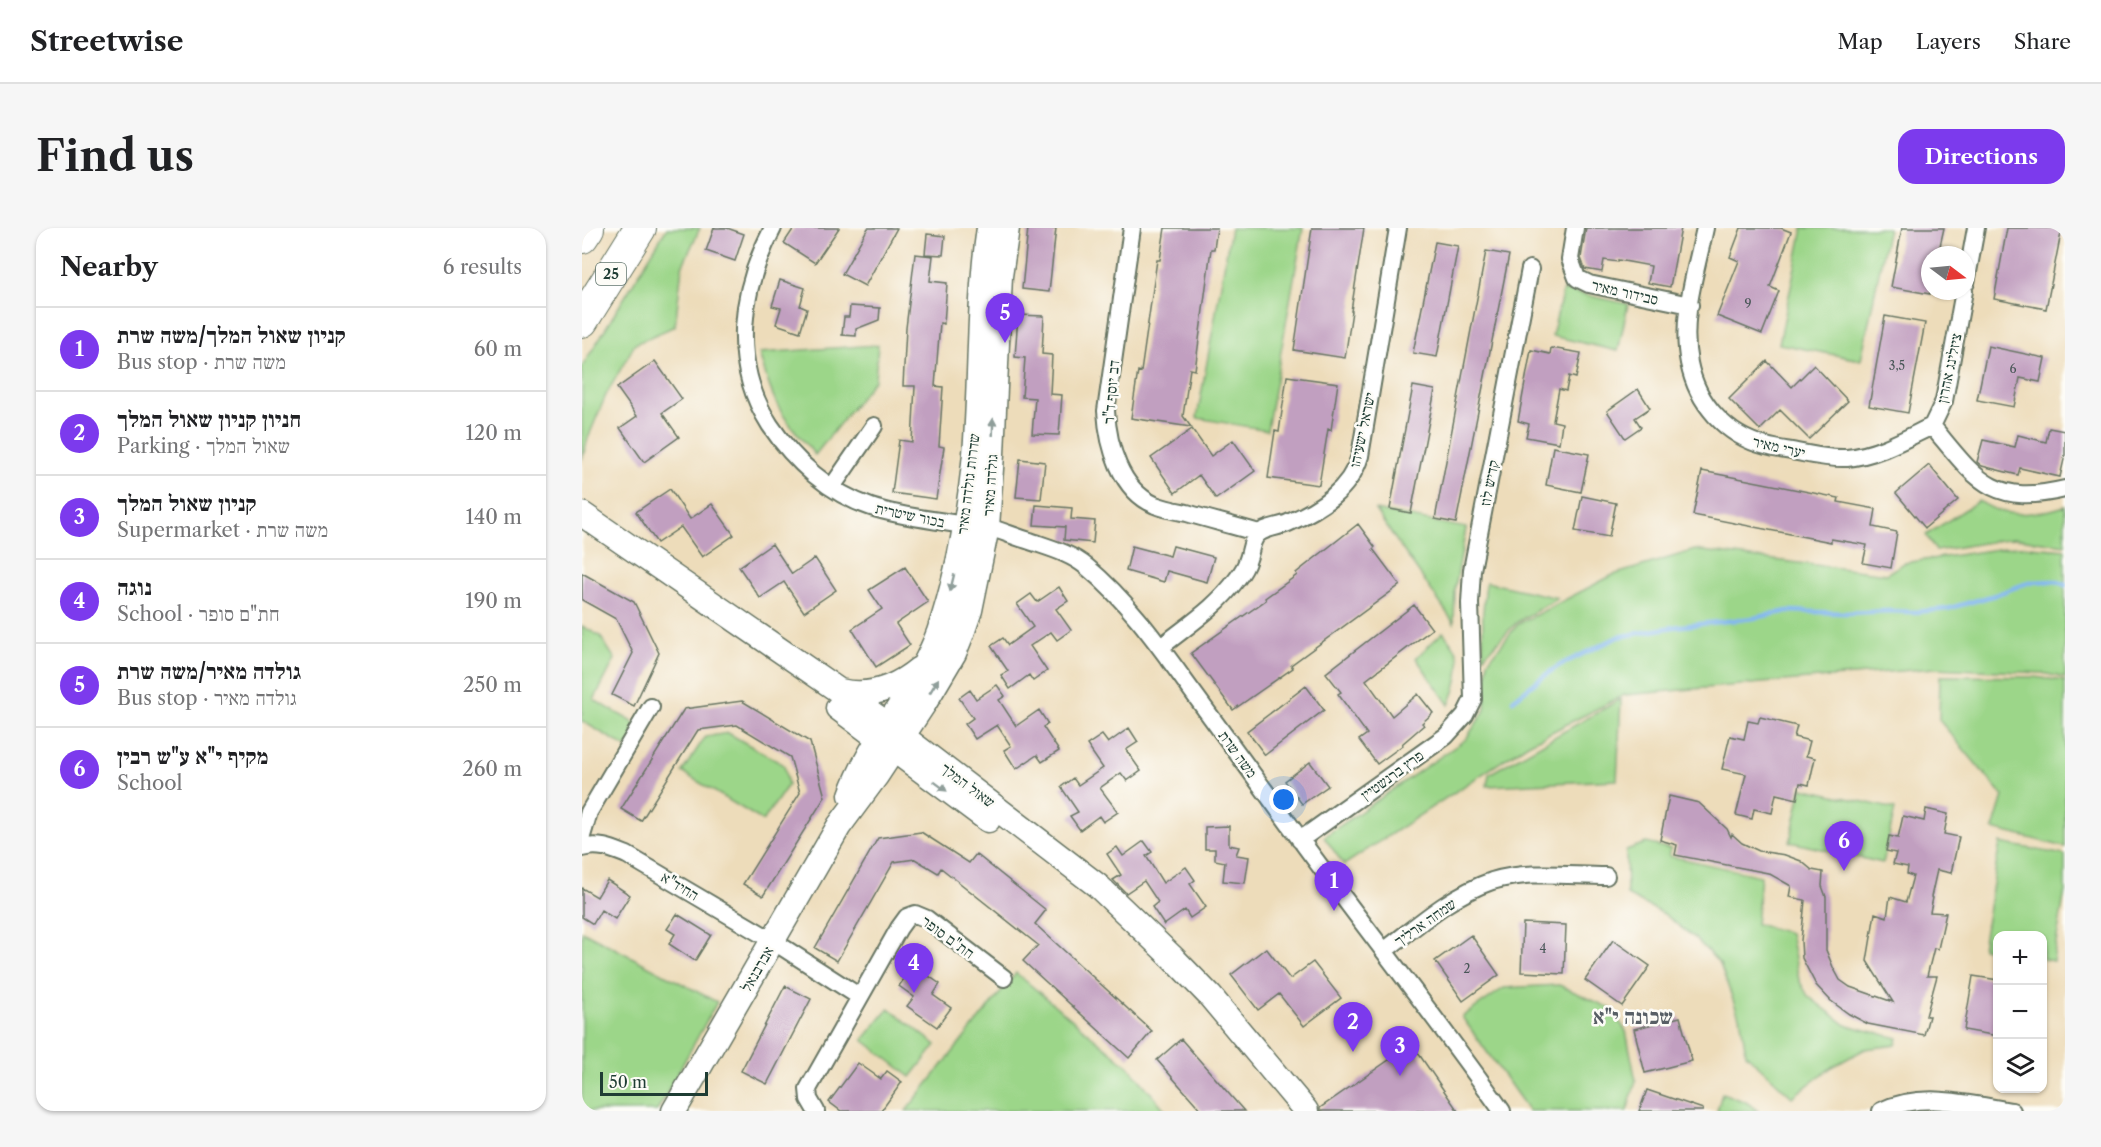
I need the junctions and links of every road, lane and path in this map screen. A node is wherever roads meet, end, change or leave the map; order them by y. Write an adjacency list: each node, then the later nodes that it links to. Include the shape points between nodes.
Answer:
1 (588, 228): 11 (highway)
2 (640, 228): 16 (highway, 25)
3 (773, 228): 19 (street, בכור שיטרית, via 748,291 742,331 744,357 750,381 771,425 802,464)
4 (989, 228): 22 (street, שדרות גולדה מאיר, via 982,274)
5 (1007, 228): 22 (street, גולדה מאיר, one-way to 5, via 992,454 1000,276)
6 (1132, 228): 24 (street, דב יוסף ד"ר, via 1106,411 1113,455 1138,494 1155,505)
7 (1398, 228): 24 (street, ישראל ישעיהו, via 1356,470 1328,502 1287,524)
8 (1575, 228): 15 (street, סבידור מאיר, via 1569,259 1577,278)
9 (1705, 228): 15 (street, יערי מאיר)
10 (1976, 228): 12 (street)
11 (582, 237)
12 (1973, 246)
13 (1530, 269): 28 (street, קדיש לוז, via 1472,570)
14 (1963, 300): 18 (street, ציזלינג אהרון, via 1944,401)
15 (1690, 306): 18 (street, יערי מאיר, via 1687,339 1696,384 1717,418 1749,441 1846,458 1888,447)
16 (582, 321)
17 (874, 426): 19 (street)
18 (1932, 426): 20 (street, via 1972,473 2003,493 2046,494)
19 (832, 487): 22 (street, בכור שיטרית, via 890,512)
20 (2065, 489)
21 (582, 514): 27 (street, שאול המלך)
22 (976, 526): 25 (street, משה שרת, via 1066,554 1083,564 1118,594); 26 (street, שדרות גולדה מאיר, one-way to 26); 30 (street, שדרות גולדה מאיר, one-way to 22, via 954,653 970,610)
23 (582, 531): 30 (street, שאול המלך)
24 (1259, 533): 25 (street, via 1232,585)
25 (1161, 647): 32 (street, משה שרת)
26 (925, 664): 27 (street, via 879,691); 30 (street, שדרות גולדה מאיר)
27 (838, 690): 30 (street, שאול המלך)
28 (1473, 699): 32 (street, פרץ ברנשטיין, via 1465,716 1446,736)
29 (651, 707): 31 (street, via 590,812)
30 (891, 738): 35 (street, אברבנאל); 41 (street, שאול המלך, one-way to 41, via 961,801 1090,895 1201,1005); 42 (street, שאול המלך, via 1067,860 1122,908 1210,996)
31 (582, 836)
32 (1300, 840): 36 (street, משה שרת)
33 (582, 848): 35 (street, החיד"א, via 594,845 627,855)
34 (1606, 876): 36 (street, שמחה ארליך, via 1525,875 1493,881 1440,908)
35 (773, 941): 38 (street); 39 (street, אברבנאל)
36 (1384, 951): 43 (street, משה שרת)
37 (1004, 978): 38 (street, חת"ם סופר, via 915,914 907,917 899,928)
38 (860, 997): 40 (street, חת"ם סופר, via 808,1089)
39 (674, 1111)
40 (816, 1111)
41 (1290, 1111)
42 (1306, 1111)
43 (1502, 1111)
44 (1881, 1111): 45 (street, via 1908,1102 1951,1101)
45 (2012, 1111)

